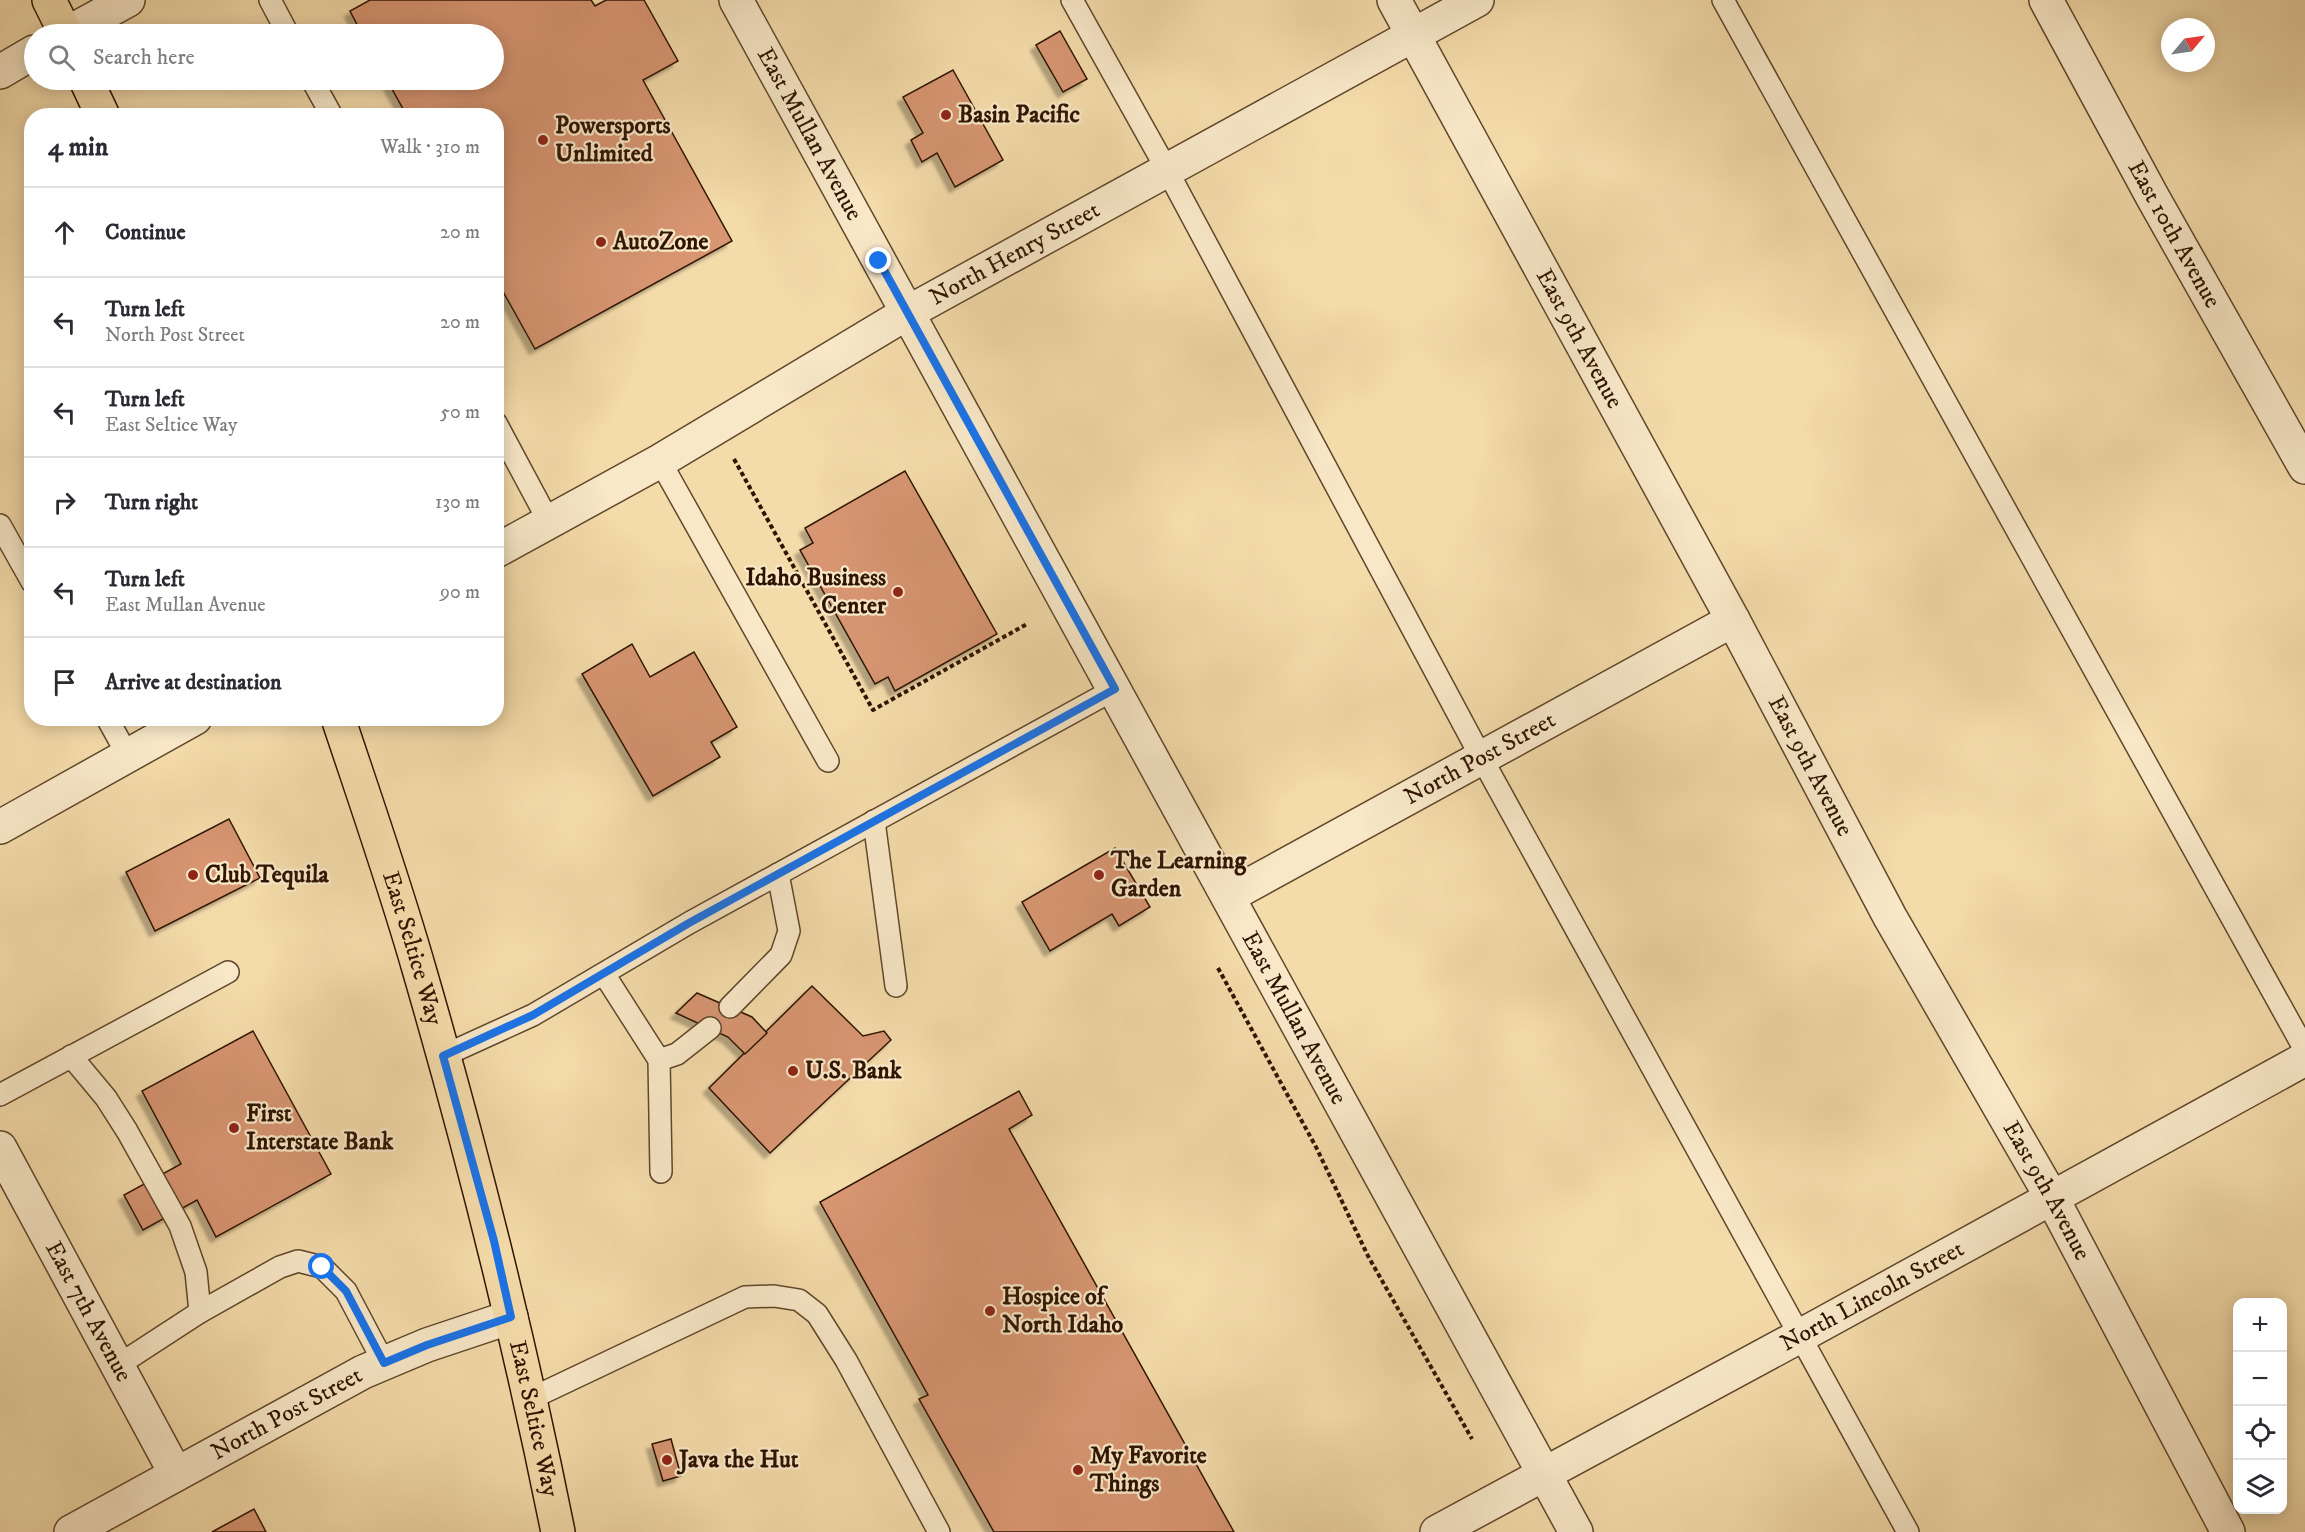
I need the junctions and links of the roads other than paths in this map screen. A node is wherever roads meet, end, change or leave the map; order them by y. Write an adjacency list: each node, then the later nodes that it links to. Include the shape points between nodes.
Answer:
1 (49, 0): 10 (main road)
2 (128, 0): 11 (street)
3 (270, 0): 12 (lane)
4 (736, 0): 21 (street, East Mullan Avenue)
5 (1072, 0): 20 (lane)
6 (1394, 0): 13 (street, East 9th Avenue)
7 (1477, 0): 13 (street, North Henry Street)
8 (1723, 0): 46 (lane)
9 (2046, 0): 24 (street, East 10th Avenue)
10 (61, 24)
11 (84, 24)
12 (283, 24)
13 (1413, 33): 20 (street, North Henry Street); 29 (street, East 9th Avenue)
14 (24, 58): 15 (street)
15 (0, 72)
16 (91, 90): 18 (main road)
17 (318, 90): 19 (lane)
18 (99, 108)
19 (328, 108)
20 (1167, 170): 21 (street, North Henry Street); 35 (lane)
21 (907, 313): 23 (street, North Henry Street); 30 (street, East Mullan Avenue)
22 (504, 438): 25 (lane)
23 (660, 461): 25 (street, North Henry Street); 36 (lane)
24 (2305, 467)
25 (549, 522): 27 (street, North Henry Street)
26 (0, 525): 28 (lane)
27 (504, 547)
28 (24, 568)
29 (1733, 620): 35 (street, North Post Street); 54 (street, East 9th Avenue, via 1890,917)
30 (1115, 689): 37 (lane); 40 (street, East Mullan Avenue)
31 (111, 726): 34 (lane)
32 (181, 726): 34 (street)
33 (341, 726): 48 (main road, East Seltice Way)
34 (128, 756): 38 (street)
35 (1481, 757): 40 (street, North Post Street); 57 (lane)
36 (828, 761)
37 (874, 821): 39 (lane); 43 (lane)
38 (0, 827)
39 (778, 874): 42 (lane); 44 (lane, via 789,931 781,955)
40 (1229, 896): 62 (street, East Mullan Avenue)
41 (228, 972): 47 (lane)
42 (604, 974): 48 (lane, via 533,1015); 50 (lane)
43 (896, 986)
44 (730, 1007)
45 (710, 1028): 50 (lane, via 676,1054)
46 (2305, 1050)
47 (70, 1056): 51 (lane); 55 (lane, via 128,1131 180,1226 196,1272)
48 (443, 1056): 56 (main road, East Seltice Way)
49 (2305, 1059): 54 (street, North Lincoln Street)
50 (658, 1060): 53 (lane)
51 (0, 1095)
52 (0, 1148): 59 (street, East 7th Avenue)
53 (661, 1172)
54 (2052, 1198): 57 (street, North Lincoln Street); 69 (street, East 9th Avenue)
55 (200, 1312): 58 (lane, via 279,1267 298,1261 322,1267 346,1291); 59 (lane)
56 (511, 1317): 58 (street, North Post Street); 60 (main road, East Seltice Way)
57 (1800, 1336): 62 (street, North Lincoln Street); 68 (lane)
58 (384, 1363): 61 (street, North Post Street)
59 (117, 1366): 61 (street, East 7th Avenue)
60 (530, 1399): 64 (main road, East Seltice Way); 65 (lane, via 745,1297 799,1300 817,1314 846,1360)
61 (176, 1474): 63 (street, North Post Street)
62 (1545, 1475): 66 (street, North Lincoln Street); 67 (street, East Mullan Avenue)
63 (71, 1532)
64 (558, 1532)
65 (939, 1532)
66 (1437, 1532)
67 (1576, 1532)
68 (1908, 1532)
69 (2228, 1532)

